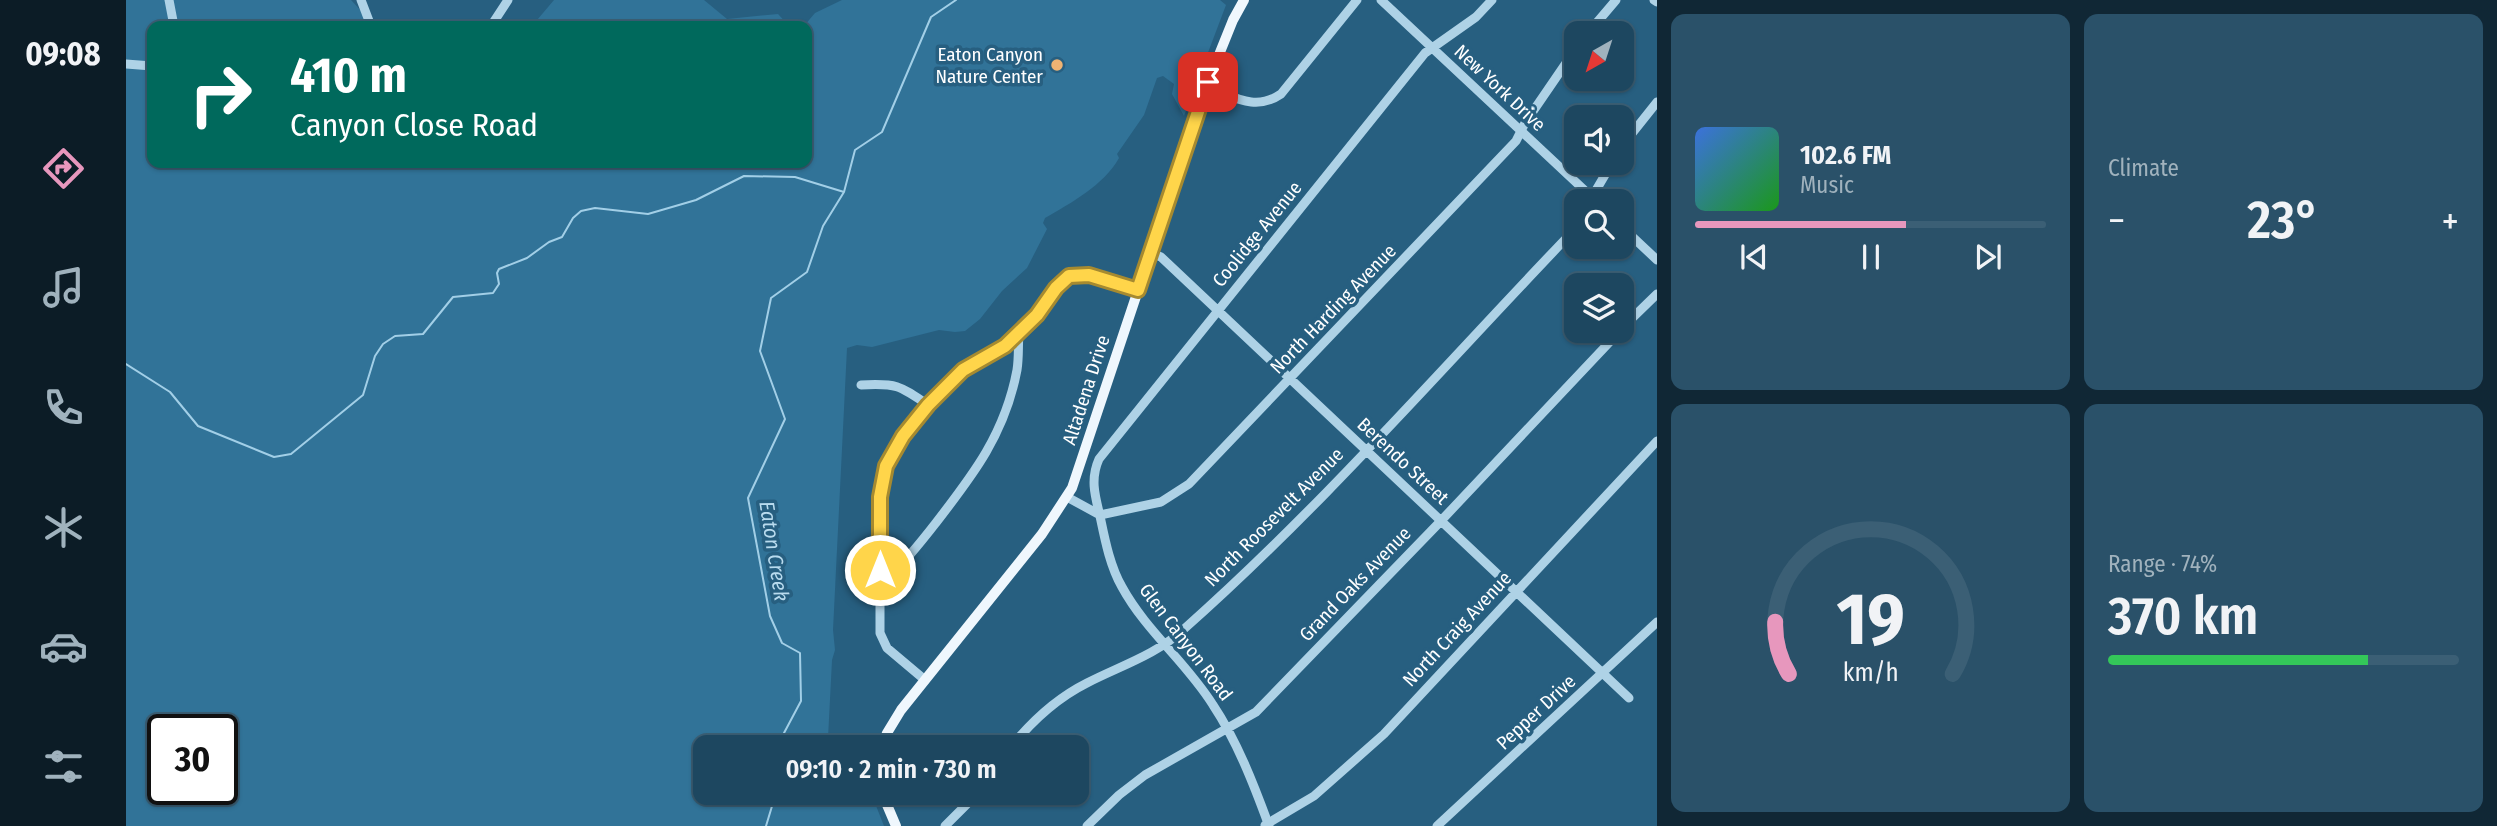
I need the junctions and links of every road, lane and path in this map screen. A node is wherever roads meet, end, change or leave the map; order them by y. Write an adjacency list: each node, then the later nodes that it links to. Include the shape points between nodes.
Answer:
1 (169, 0): 9 (street)
2 (360, 0): 10 (street)
3 (508, 0): 11 (street)
4 (1244, 0): 17 (main road, Altadena Drive)
5 (1357, 0): 17 (street, via 1272,101 1253,103)
6 (1381, 0): 13 (street, New York Drive)
7 (1492, 0): 13 (street, Coolidge Avenue)
8 (1616, 0): 12 (street)
9 (173, 21)
10 (369, 21)
11 (494, 21)
12 (1598, 21)
13 (1432, 49): 20 (street, New York Drive); 28 (street, Coolidge Avenue)
14 (126, 64): 15 (street)
15 (147, 66)
16 (1564, 66): 20 (street, North Harding Avenue)
17 (1206, 87): 24 (main road, Altadena Drive)
18 (1657, 102): 19 (street)
19 (1634, 131)
20 (1522, 132): 21 (street, New York Drive); 32 (street, North Harding Avenue)
21 (1583, 189)
22 (1634, 238): 25 (street)
23 (1564, 242): 36 (street, North Roosevelt Avenue)
24 (1151, 253): 26 (main road, Altadena Drive); 28 (street, Berendo Street, via 1161,257)
25 (1657, 260)
26 (1138, 290): 30 (street, via 1089,275 1069,276); 37 (main road, Altadena Drive)
27 (1657, 294): 29 (street, Grand Oaks Avenue)
28 (1217, 311): 32 (street, Berendo Street); 38 (street, Coolidge Avenue, via 1099,459 1093,480)
29 (1634, 317)
30 (1018, 333): 34 (street, via 1005,346 963,370); 40 (street, via 1017,370 987,453 907,557)
31 (1609, 343): 39 (street, Grand Oaks Avenue)
32 (1290, 379): 36 (street, Berendo Street); 38 (street, North Harding Avenue, via 1189,484 1161,502)
33 (860, 385): 34 (street, via 900,386)
34 (928, 405): 40 (street, via 886,466 880,497)
35 (1657, 441): 41 (street, North Craig Avenue)
36 (1365, 450): 39 (street, Berendo Street); 43 (street, North Roosevelt Avenue, via 1283,536)
37 (1067, 497): 38 (street); 45 (main road, Altadena Drive)
38 (1100, 515): 43 (street, Glen Canyon Road, via 1121,587)
39 (1441, 521): 41 (street, Berendo Street); 47 (street, Grand Oaks Avenue, via 1256,712)
40 (880, 582): 45 (street, via 882,641)
41 (1516, 592): 44 (street, Berendo Street); 52 (street, North Craig Avenue, via 1384,734 1314,796)
42 (1657, 622): 44 (street, Pepper Drive)
43 (1166, 645): 47 (street, Glen Canyon Road); 49 (street, North Roosevelt Avenue, via 1065,696)
44 (1602, 674): 46 (street, Berendo Street); 56 (street, Pepper Drive)
45 (925, 680): 48 (main road, Altadena Drive)
46 (1629, 698)
47 (1227, 727): 52 (street, Glen Canyon Road); 55 (street, Grand Oaks Avenue, via 1145,775)
48 (887, 735)
49 (1022, 735)
50 (887, 805): 53 (main road)
51 (966, 805): 54 (street)
52 (1267, 825)
53 (896, 826)
54 (945, 826)
55 (1087, 826)
56 (1437, 826)

